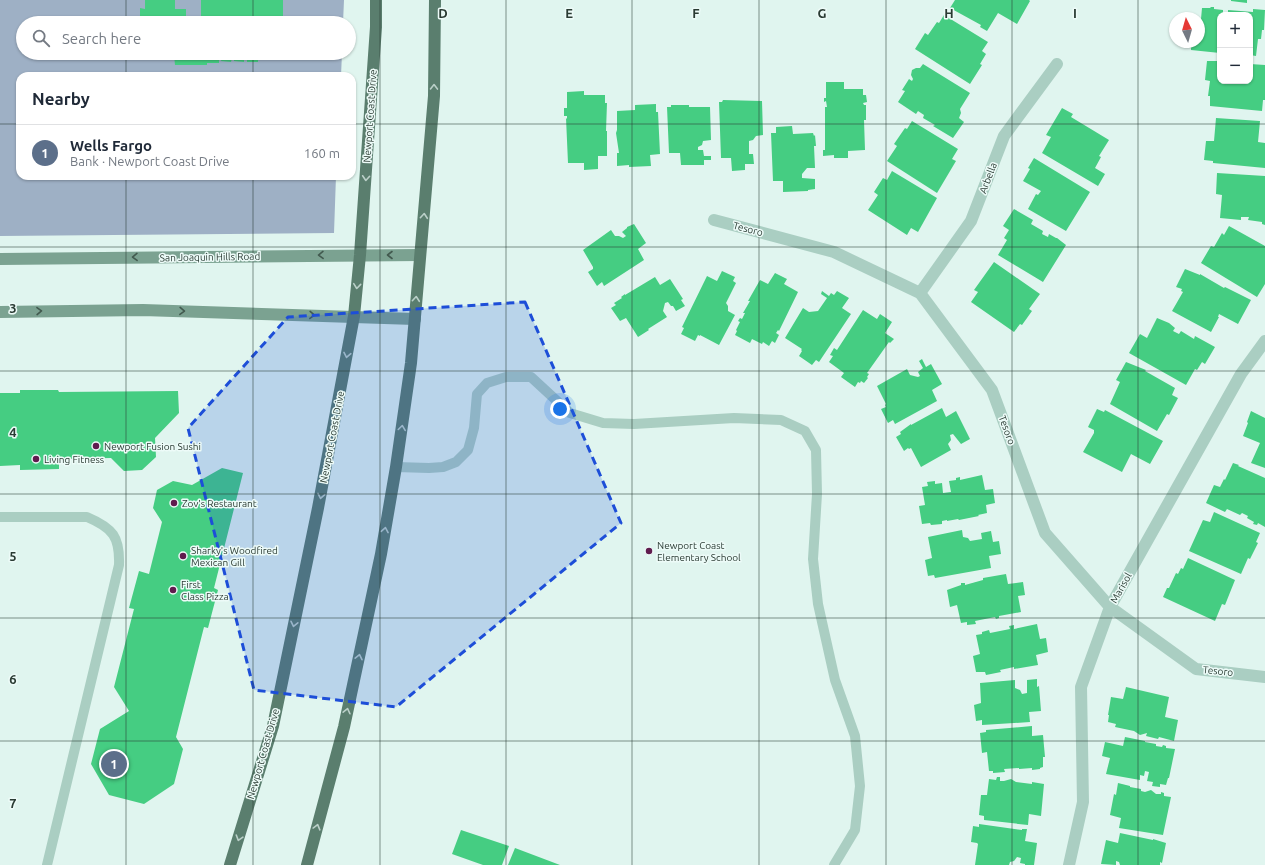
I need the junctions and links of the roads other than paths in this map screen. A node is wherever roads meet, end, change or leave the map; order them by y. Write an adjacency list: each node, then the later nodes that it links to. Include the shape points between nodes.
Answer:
1 (376, 0): 5 (main road, Newport Coast Drive, one-way to 5)
2 (435, 0): 6 (main road, one-way to 2, via 434,96)
3 (1057, 64): 8 (street, Arbella, via 1004,136 971,221)
4 (714, 220): 8 (street, Tesoro, via 834,252)
5 (360, 255): 6 (main road, San Joaquin Hills Road, one-way to 5); 7 (main road, San Joaquin Hills Road, one-way to 7); 10 (main road, Newport Coast Drive, one-way to 10)
6 (420, 255): 11 (main road, one-way to 6)
7 (0, 259)
8 (920, 294): 15 (street, Tesoro, via 992,390 1045,533)
9 (0, 312): 10 (main road, one-way to 10, via 143,310)
10 (354, 316): 11 (main road); 18 (main road, Newport Coast Drive, one-way to 18, via 273,726)
11 (415, 319): 13 (main road, one-way to 11)
12 (1265, 341): 15 (street, Marisol, via 1241,374)
13 (396, 467): 19 (main road, one-way to 13, via 344,727 381,554); 20 (lane, via 443,467 456,462 468,450 474,428 477,394 487,383 506,377 531,377 570,413 603,423 634,424 734,418 781,420 805,431 816,450 817,494 813,559 818,604 834,680 855,736 860,786 855,830)
14 (0, 517): 17 (lane, via 87,517 107,528 116,539 120,550 120,565)
15 (1110, 607): 16 (street, Tesoro, via 1196,669); 21 (street, Marisol, via 1081,687 1083,802)
16 (1265, 677)
17 (47, 865)
18 (230, 865)
19 (307, 865)
20 (834, 865)
21 (1069, 865)

